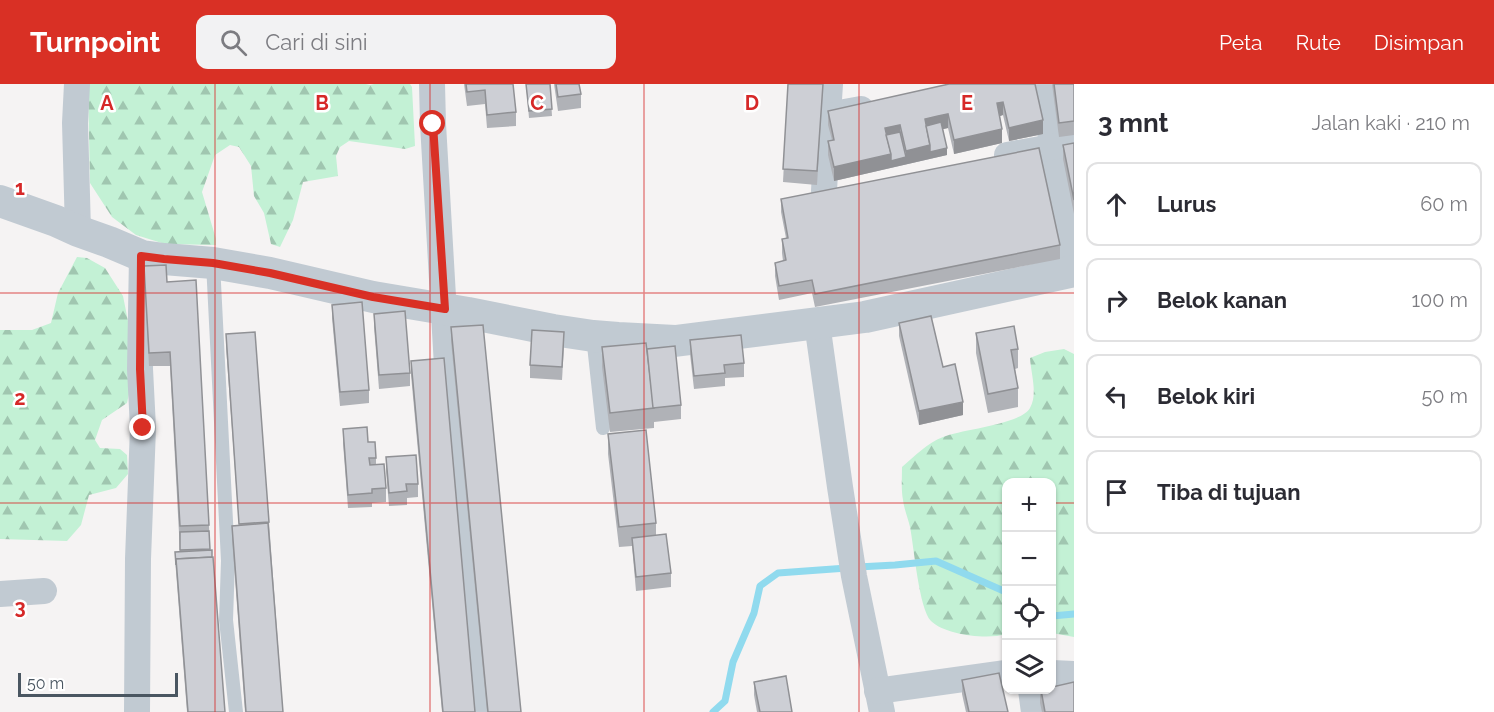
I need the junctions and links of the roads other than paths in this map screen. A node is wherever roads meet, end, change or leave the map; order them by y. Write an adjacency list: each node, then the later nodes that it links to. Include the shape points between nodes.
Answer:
1 (77, 84): 11 (street)
2 (432, 84): 15 (street)
3 (830, 84): 6 (street)
4 (1043, 84): 7 (street)
5 (886, 104): 6 (street)
6 (828, 115): 9 (street)
7 (1063, 144): 8 (street); 14 (street)
8 (987, 159)
9 (824, 191)
10 (0, 201): 11 (street)
11 (78, 231): 12 (street)
12 (141, 256): 13 (street); 26 (street, via 143,428)
13 (213, 263): 15 (street); 27 (lane, via 228,561 226,620)
14 (1072, 271): 16 (street, via 865,317)
15 (445, 309): 17 (street); 28 (street)
16 (817, 323): 17 (street, via 675,341); 25 (street, via 852,564)
17 (593, 336): 18 (lane)
18 (603, 428)
19 (44, 591): 20 (street)
20 (0, 594)
21 (1056, 673): 23 (street)
22 (1002, 674): 25 (street)
23 (1074, 674)
24 (1031, 694): 29 (street)
25 (880, 701)
26 (137, 712)
27 (236, 712)
28 (479, 712)
29 (1034, 712)

